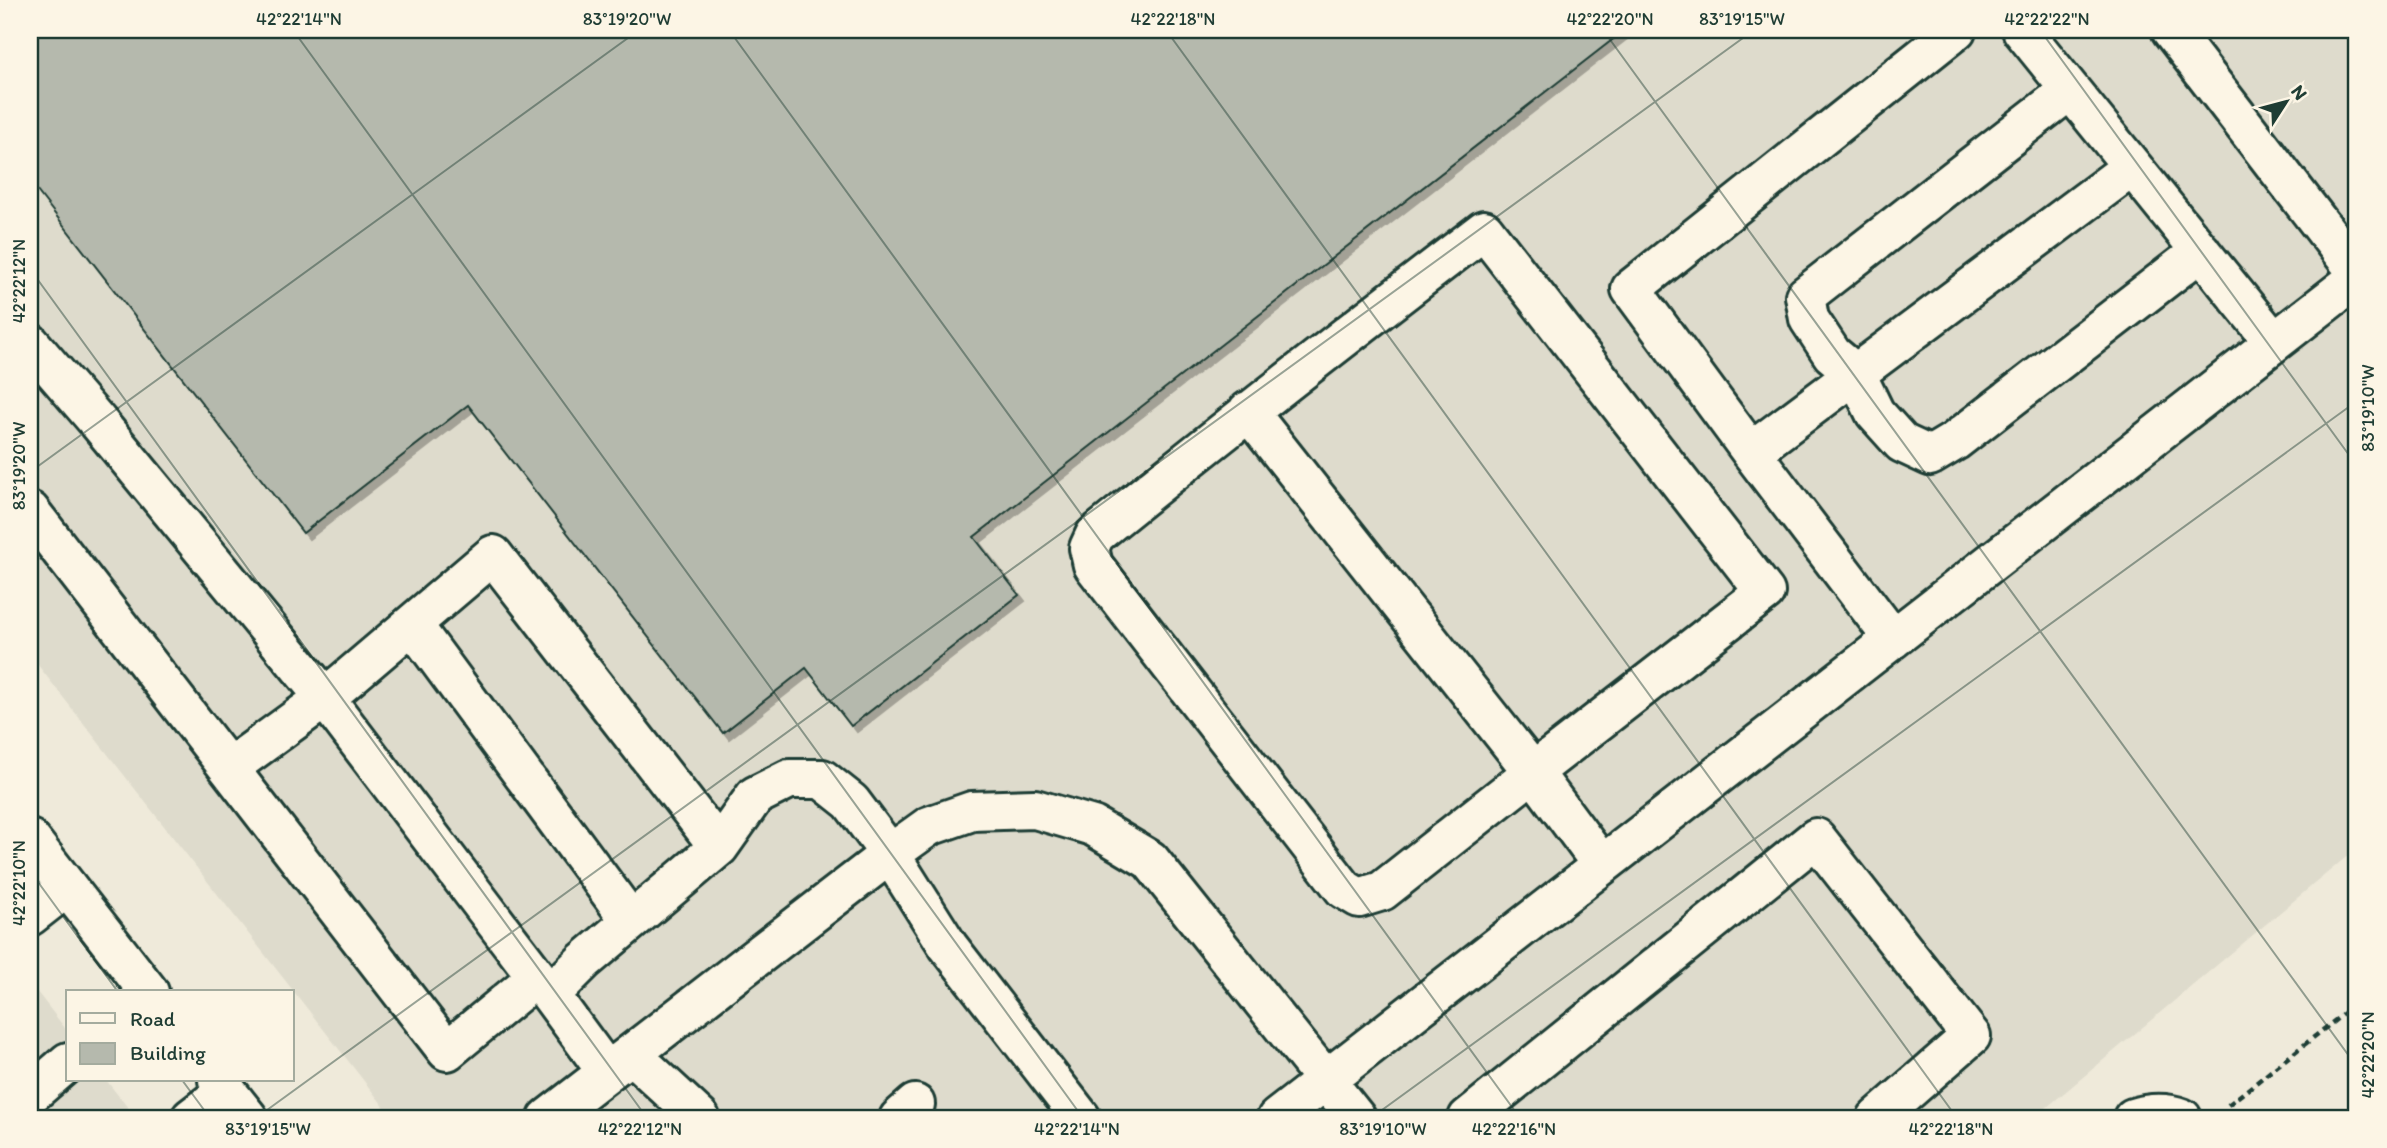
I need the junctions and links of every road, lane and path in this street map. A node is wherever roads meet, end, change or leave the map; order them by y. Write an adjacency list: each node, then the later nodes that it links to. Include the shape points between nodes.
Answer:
1 (1956, 30): 12 (main road, via 1631,289)
2 (2022, 30): 4 (main road)
3 (2171, 30): 7 (main road)
4 (2070, 90): 5 (main road); 10 (main road, via 1805,296 1810,319 1832,354)
5 (2132, 167): 6 (main road); 10 (main road)
6 (2201, 251): 8 (main road); 10 (main road, via 1930,456 1902,443 1875,413)
7 (2357, 275): 8 (main road)
8 (2274, 342): 15 (main road)
9 (30, 343): 16 (main road)
10 (1856, 374): 12 (main road)
11 (1248, 411): 18 (main road); 18 (main road, via 1095,535 1089,548 1093,565 1344,889 1359,898 1382,891); 18 (main road, via 1484,230 1765,592)
12 (1751, 452): 15 (main road)
13 (30, 511): 17 (main road)
14 (412, 624): 16 (main road); 20 (main road, via 493,555); 25 (main road)
15 (1893, 639): 22 (main road)
16 (325, 698): 17 (main road); 26 (main road)
17 (229, 768): 26 (main road, via 447,1051)
18 (1533, 772): 22 (main road)
19 (30, 839): 23 (main road)
20 (719, 847): 21 (main road, via 755,796 789,779 822,779 851,802); 25 (main road)
21 (890, 854): 29 (main road); 31 (main road, via 929,826 972,811 1035,809 1093,826 1150,860); 38 (main road, via 948,946)
22 (1602, 865): 31 (main road)
23 (67, 887): 24 (main road); 27 (main road)
24 (30, 916)
25 (631, 921): 26 (main road, via 584,961)
26 (544, 986): 29 (main road)
27 (147, 990)
28 (2357, 1003): 34 (path)
29 (619, 1063): 36 (main road); 37 (main road)
30 (66, 1064): 32 (main road)
31 (1326, 1080): 39 (main road); 40 (main road)
32 (30, 1095)
33 (231, 1096): 35 (main road)
34 (2228, 1105)
35 (191, 1118)
36 (548, 1118)
37 (700, 1118)
38 (1082, 1118)
39 (1277, 1118)
40 (1356, 1118)
41 (1468, 1118): 42 (main road, via 1816,838 1971,1036)
42 (1877, 1118)

